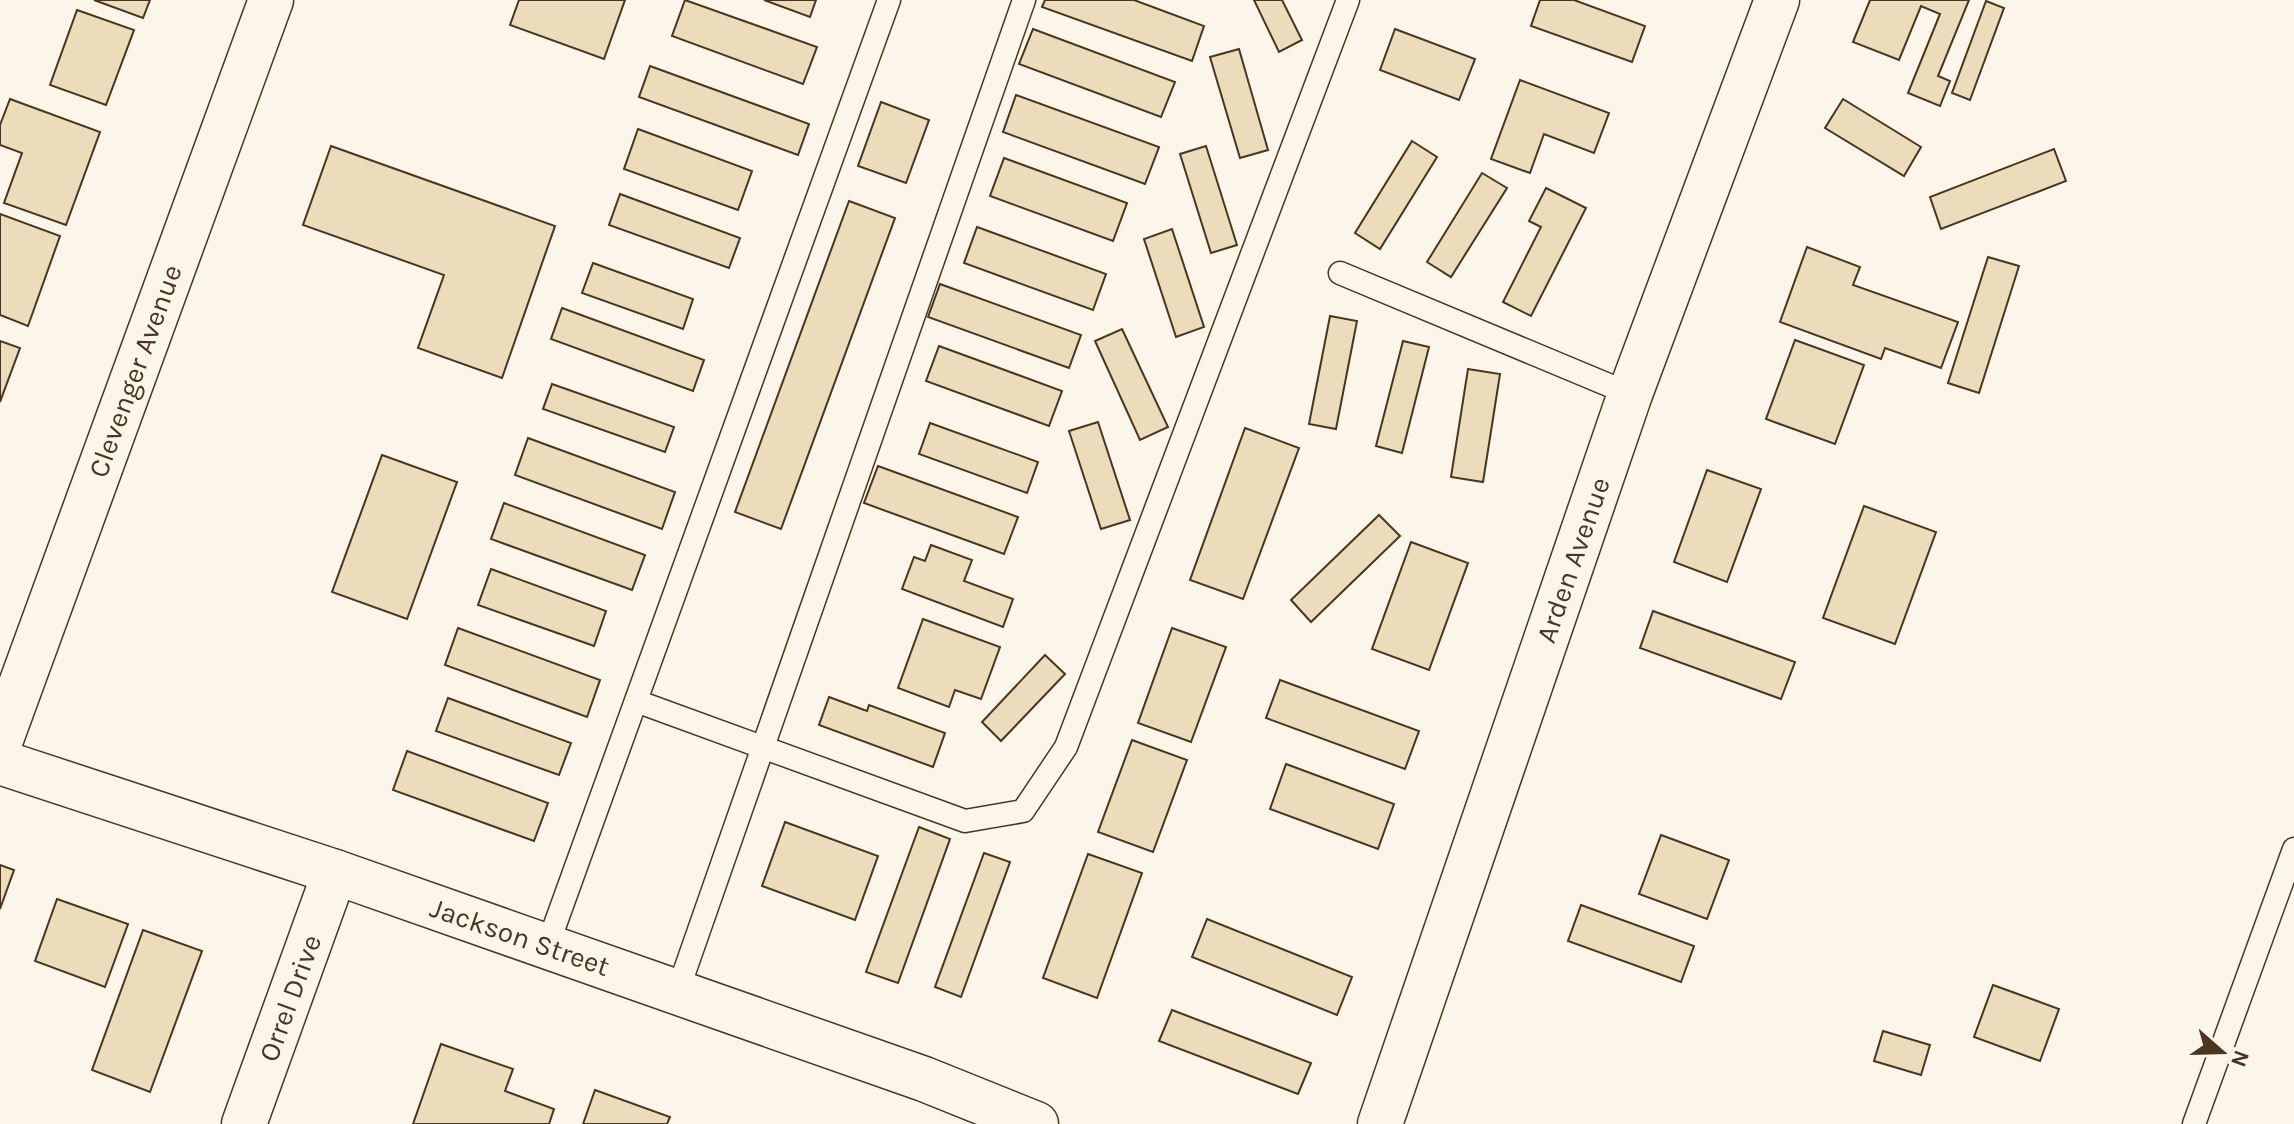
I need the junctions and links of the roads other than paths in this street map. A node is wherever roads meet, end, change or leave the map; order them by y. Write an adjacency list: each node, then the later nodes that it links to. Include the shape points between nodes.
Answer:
1 (271, 0): 9 (street, Clevenger Avenue)
2 (889, 0): 8 (lane)
3 (1024, 0): 10 (lane)
4 (1348, 0): 10 (lane, via 1066,747 1023,811 965,821)
5 (1777, 0): 7 (street, Arden Avenue)
6 (1340, 273): 7 (lane)
7 (1630, 394): 18 (street, Arden Avenue)
8 (636, 701): 10 (lane); 14 (lane)
9 (0, 742)
10 (763, 747): 15 (lane)
11 (0, 762): 13 (street, Jackson Street)
12 (2294, 849): 19 (lane)
13 (335, 872): 14 (street, Jackson Street); 16 (street, Orrel Drive)
14 (547, 947): 15 (street, Jackson Street)
15 (677, 993): 17 (street, Jackson Street)
16 (244, 1124)
17 (1036, 1124)
18 (1380, 1124)
19 (2194, 1124)

